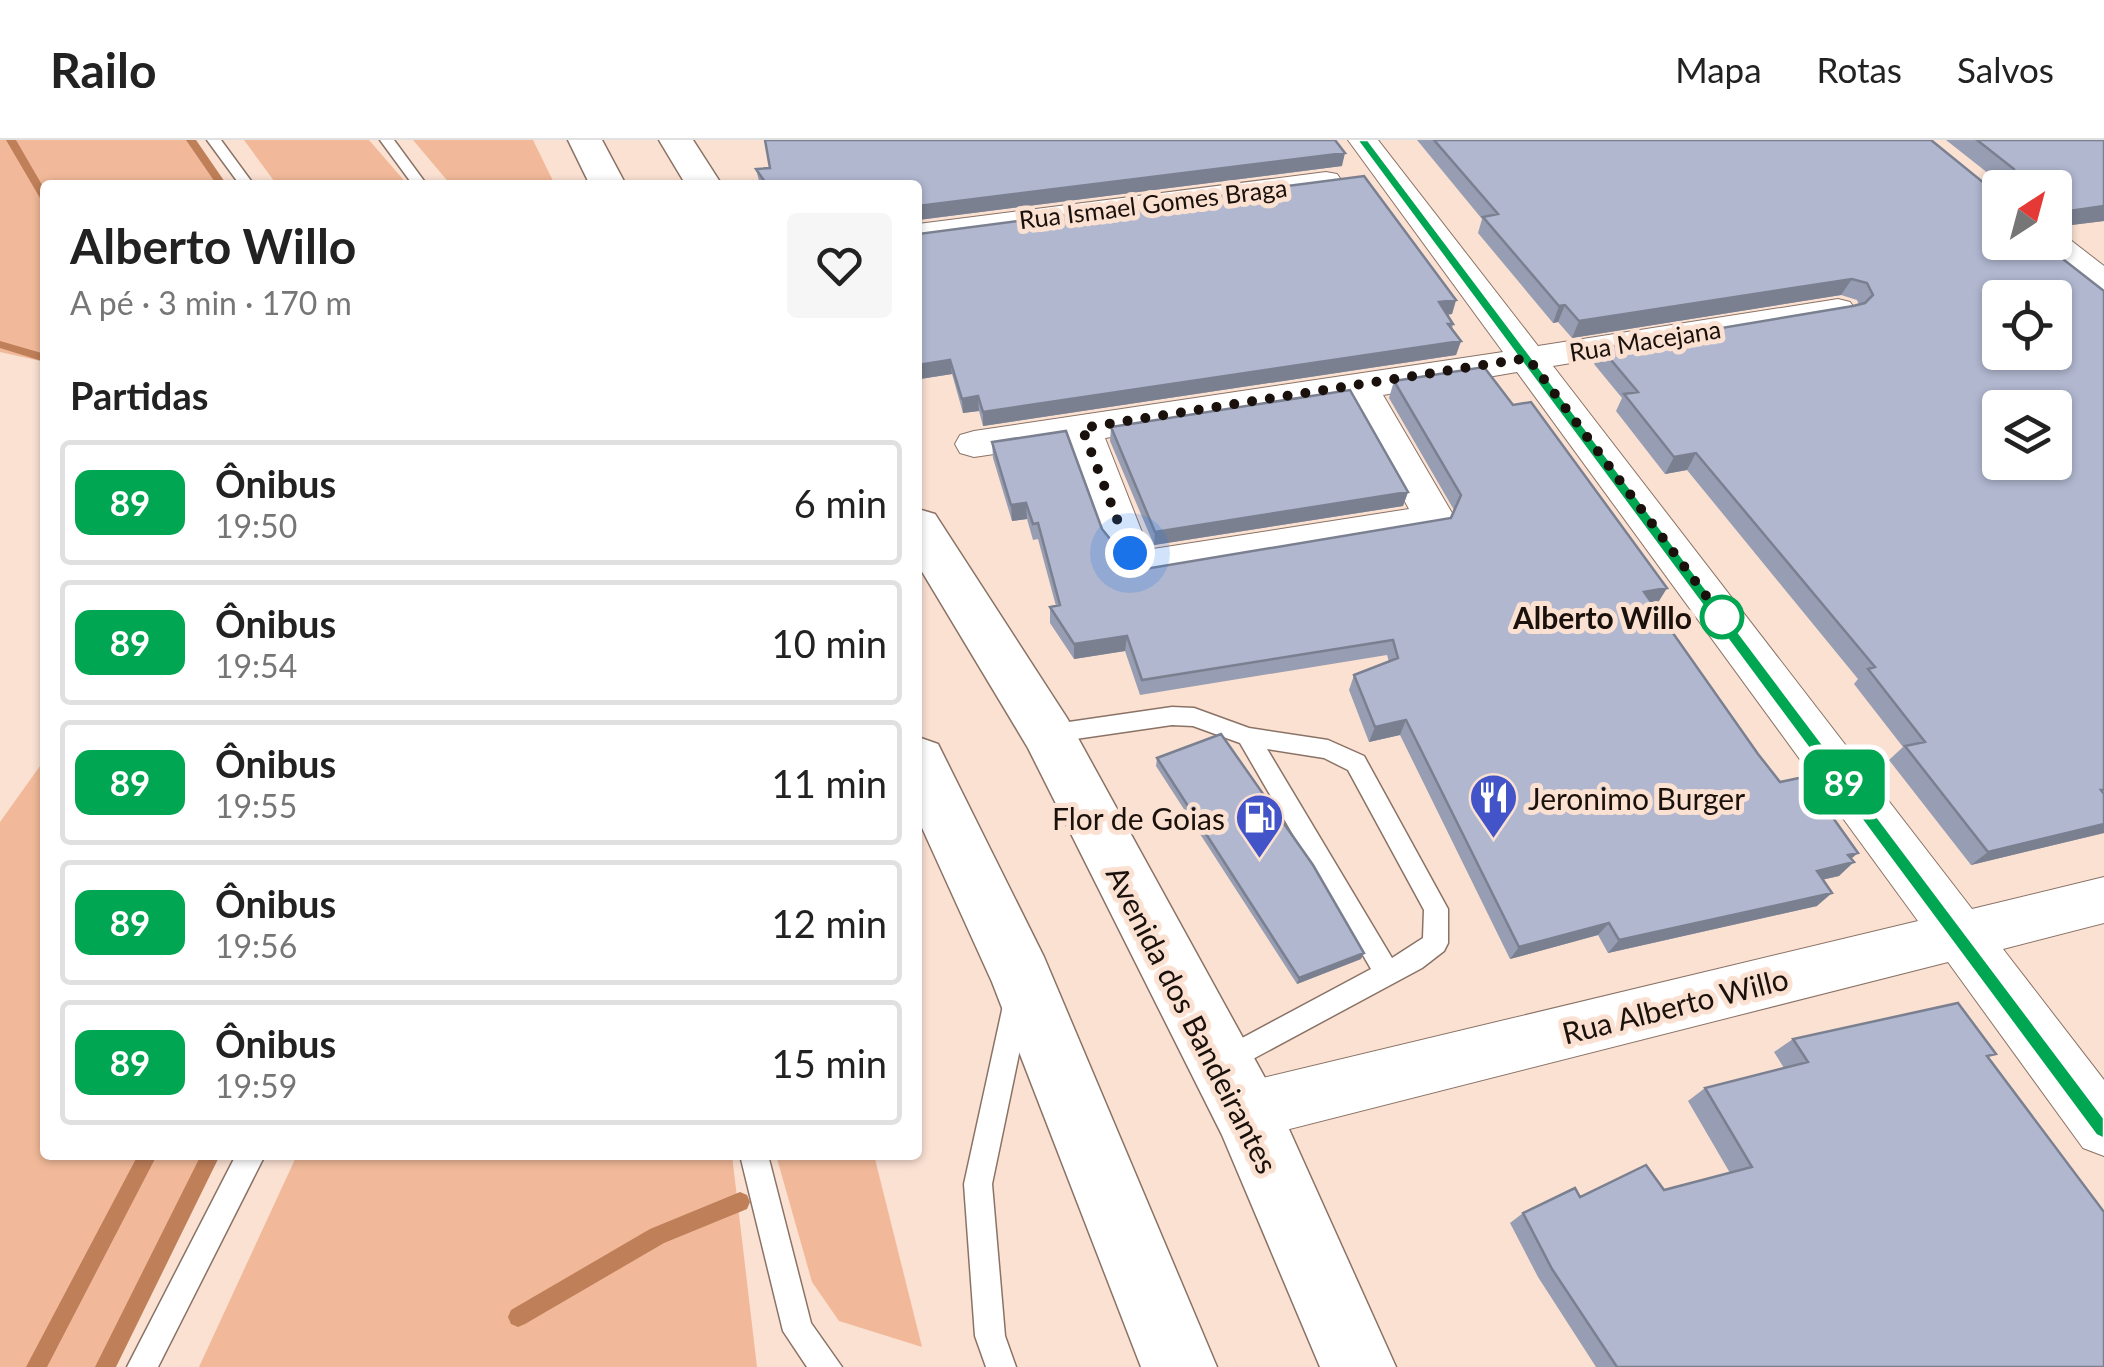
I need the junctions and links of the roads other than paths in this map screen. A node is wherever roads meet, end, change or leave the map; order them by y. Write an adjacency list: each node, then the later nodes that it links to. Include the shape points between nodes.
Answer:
1 (214, 140): 6 (lane)
2 (387, 140): 7 (lane)
3 (585, 140): 8 (highway)
4 (676, 140): 9 (highway)
5 (1376, 157): 10 (street, Rua Ismael Gomes Braga); 14 (street)
6 (242, 180)
7 (416, 180)
8 (605, 180)
9 (701, 180)
10 (922, 233)
11 (2072, 255): 12 (street)
12 (2097, 271)
13 (1842, 308): 14 (street, Rua Macejana)
14 (1528, 358): 15 (street, Rua Macejana); 23 (street)
15 (1359, 386): 16 (street, Rua Macejana); 16 (street, via 1432,513 1430,520 1145,566 1130,553)
16 (1082, 428): 17 (street, Rua Macejana)
17 (974, 444)
18 (922, 532): 19 (highway, Avenida dos Bandeirantes)
19 (1048, 734): 20 (lane, via 1194,716); 26 (highway, Avenida dos Bandeirantes)
20 (1248, 737): 24 (lane); 24 (lane, via 1328,749 1356,763 1370,784 1436,909 1435,943)
21 (922, 768): 25 (highway)
22 (2104, 900): 23 (street, Rua Alberto Willo)
23 (1958, 934): 26 (street, Rua Alberto Willo); 27 (street)
24 (1388, 974): 26 (lane)
25 (1022, 978): 32 (lane, via 978,1184 990,1336); 33 (highway)
26 (1233, 1087): 34 (highway, Avenida dos Bandeirantes)
27 (2104, 1127)
28 (248, 1160): 30 (lane)
29 (755, 1160): 31 (lane, via 798,1331)
30 (142, 1367)
31 (828, 1367)
32 (1001, 1367)
33 (1179, 1367)
34 (1358, 1367)

